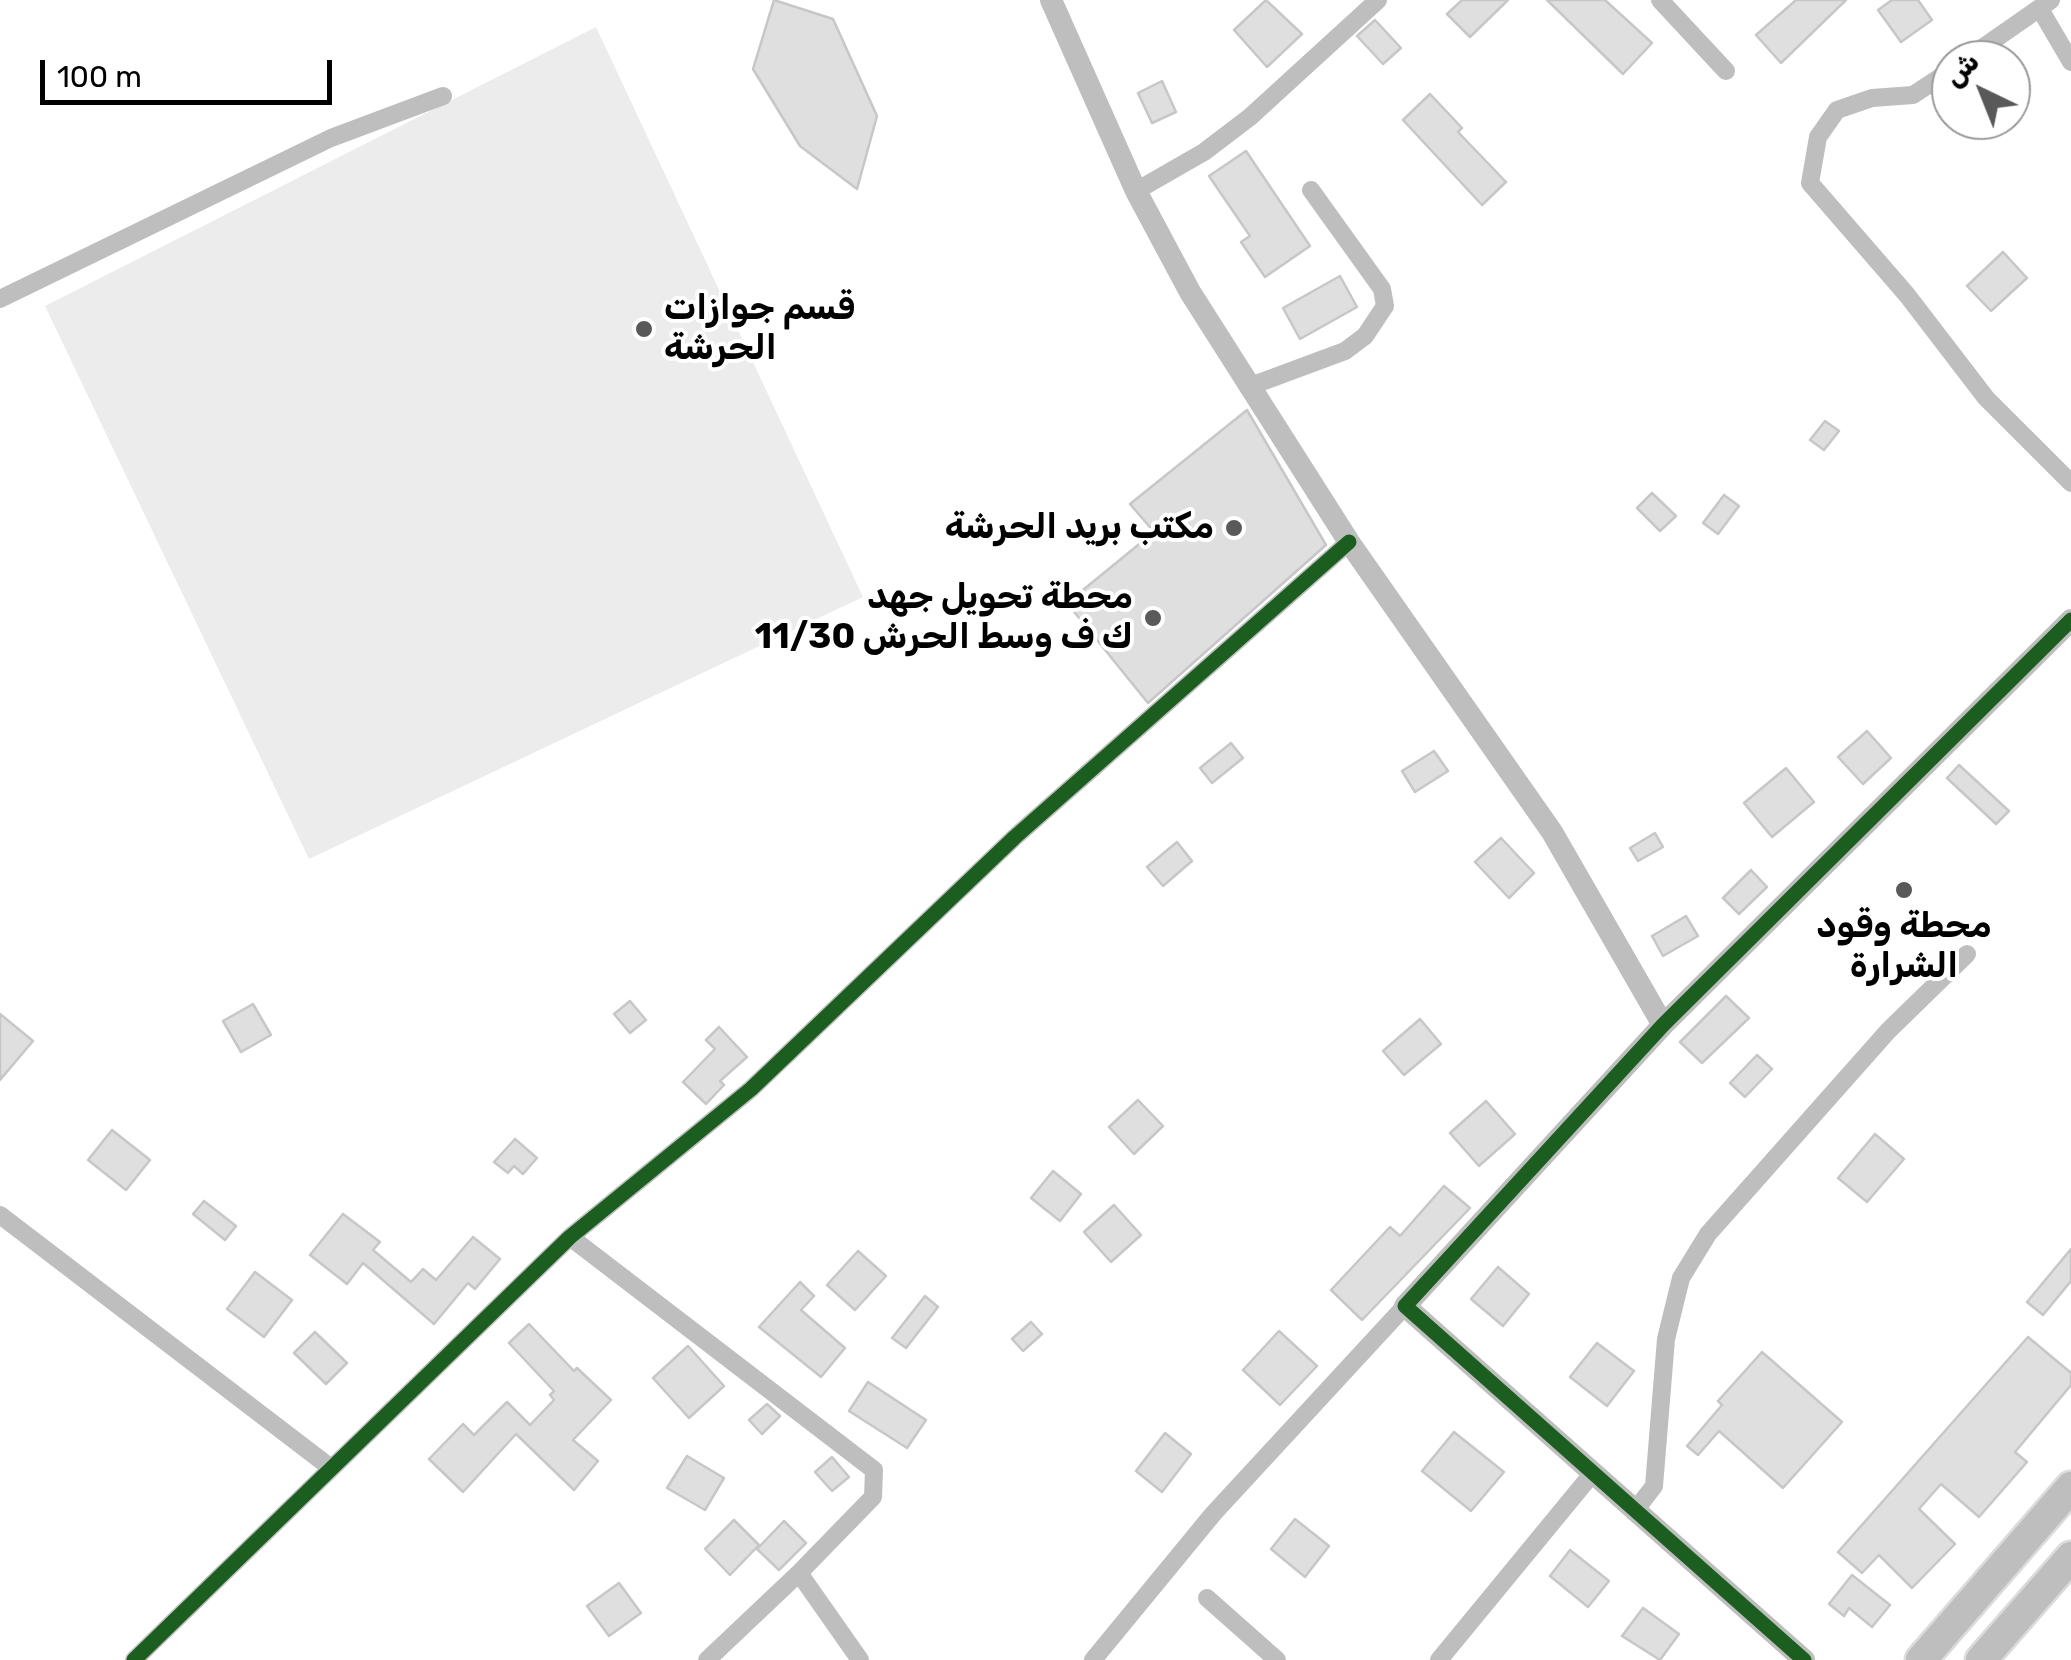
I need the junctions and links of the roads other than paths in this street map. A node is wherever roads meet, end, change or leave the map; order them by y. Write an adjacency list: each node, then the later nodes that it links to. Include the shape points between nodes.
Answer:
1 (1051, 0): 11 (street)
2 (1378, 0): 11 (street, via 1250,116)
3 (1660, 0): 7 (street)
4 (2046, 4): 5 (street); 6 (street)
5 (1994, 40)
6 (2071, 62)
7 (1726, 71)
8 (1931, 83): 14 (street, via 1913,95 1837,110 1818,137 1810,183 1986,398)
9 (444, 96): 12 (street, via 331,138)
10 (1311, 190): 13 (street, via 1382,289 1385,306 1345,351)
11 (1136, 191): 13 (street)
12 (0, 299)
13 (1248, 386): 15 (street)
14 (2071, 483)
15 (1350, 542): 18 (street, via 1552,832); 20 (street, via 1015,837 725,1112)
16 (2071, 620): 18 (street)
17 (1968, 954): 25 (street, via 1879,1041 1708,1234 1681,1278 1666,1340 1654,1486)
18 (1664, 1025): 21 (street)
19 (0, 1215): 22 (street)
20 (570, 1237): 22 (street); 27 (street, via 874,1470 873,1497)
21 (1405, 1306): 23 (street); 32 (street, via 1213,1514)
22 (332, 1468): 29 (street)
23 (1592, 1474): 25 (street); 34 (street)
24 (2071, 1488): 36 (highway)
25 (1634, 1512): 35 (street)
26 (2071, 1557): 37 (highway)
27 (798, 1574): 30 (street); 31 (street)
28 (1208, 1598): 33 (street)
29 (134, 1660)
30 (707, 1660)
31 (860, 1660)
32 (1094, 1660)
33 (1278, 1660)
34 (1439, 1660)
35 (1804, 1660)
36 (1921, 1660)
37 (1981, 1660)

